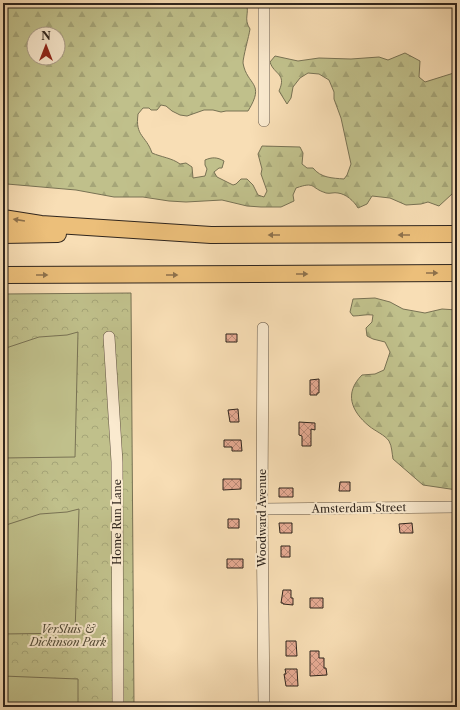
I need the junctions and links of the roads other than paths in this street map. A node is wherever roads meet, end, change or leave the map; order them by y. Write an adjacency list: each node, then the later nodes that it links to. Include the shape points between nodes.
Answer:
1 (264, 3): 2 (street)
2 (264, 121)
3 (3, 218): 4 (highway, one-way to 3, via 41,224)
4 (170, 233): 5 (highway, one-way to 4); 6 (highway)
5 (457, 234)
6 (3, 235)
7 (457, 273): 8 (highway, one-way to 7)
8 (3, 275)
9 (263, 328): 12 (street, Woodward Avenue)
10 (109, 337): 13 (street, Home Run Lane, via 117,462)
11 (457, 507): 12 (street, Amsterdam Street)
12 (262, 509): 14 (street, Woodward Avenue)
13 (118, 707)
14 (264, 707)

